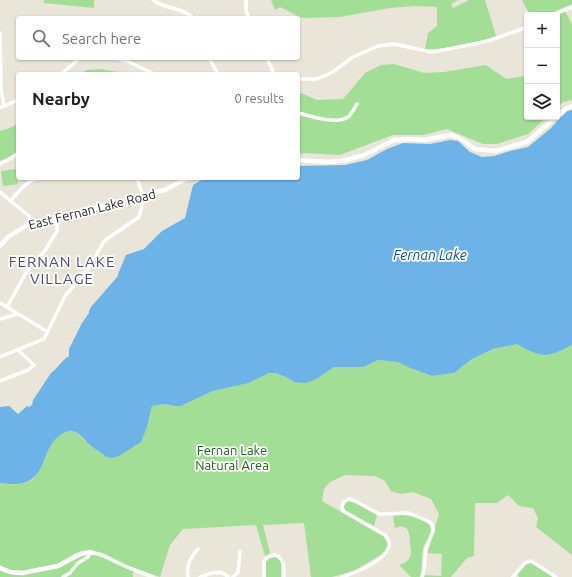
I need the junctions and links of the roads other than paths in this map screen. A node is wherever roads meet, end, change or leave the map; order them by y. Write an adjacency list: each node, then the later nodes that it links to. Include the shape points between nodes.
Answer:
1 (153, 0): 5 (street)
2 (246, 0): 6 (street)
3 (572, 7): 4 (street)
4 (560, 12)
5 (191, 16)
6 (248, 16)
7 (524, 28): 17 (street, via 488,41 431,52 394,44 378,46 353,57 325,76)
8 (0, 33): 21 (street)
9 (78, 60): 13 (street)
10 (120, 60): 14 (street)
11 (211, 60): 15 (street)
12 (268, 60): 16 (street)
13 (63, 72)
14 (150, 72)
15 (217, 72)
16 (273, 72)
17 (300, 79)
18 (16, 101): 21 (street)
19 (357, 104): 22 (street, via 349,115 342,119 328,120)
20 (572, 106): 23 (street)
21 (2, 107)
22 (300, 113)
23 (560, 114)
24 (552, 120): 26 (street, via 526,142 495,151 475,149 458,137 451,136 424,140 394,140 362,156 341,161)
25 (16, 155): 27 (street)
26 (300, 160)
27 (0, 164)
28 (32, 180): 33 (street)
29 (138, 180): 32 (street)
30 (185, 180): 32 (street, East Fernan Lake Road, via 169,189)
31 (0, 192): 33 (street)
32 (142, 196): 34 (street, East Fernan Lake Road); 41 (street, via 138,217 104,241 89,268 64,296)
33 (10, 201): 35 (street, via 29,216)
34 (54, 217): 35 (street, East Fernan Lake Road); 38 (street, via 57,231 44,252 27,271)
35 (32, 223): 36 (street, East Fernan Lake Road, via 22,227)
36 (0, 246)
37 (0, 303): 38 (street)
38 (7, 307): 39 (street)
39 (18, 314): 40 (street); 41 (street)
40 (0, 319)
41 (48, 332): 42 (street, via 44,339)
42 (18, 350): 43 (street); 44 (street, via 34,365)
43 (0, 357)
44 (0, 381)
45 (198, 549): 51 (street, via 191,557)
46 (240, 551): 54 (street, via 239,569)
47 (90, 552): 48 (street, via 80,554 58,566 22,573); 49 (street, via 88,557); 50 (street)
48 (0, 568)
49 (63, 577)
50 (153, 577)
51 (188, 577)
52 (200, 577): 53 (street, via 216,572 224,573)
53 (228, 577)
54 (233, 577)
55 (264, 577): 56 (street, via 264,561 273,555 282,560)
56 (284, 577)
57 (342, 577): 58 (street, via 374,562 388,552 390,545 390,540 385,535 344,511 343,502 348,499 355,500 379,514 409,513 430,522 433,531 426,549)
58 (422, 577)
59 (512, 577): 60 (street, via 525,563 531,561)
60 (556, 577)

